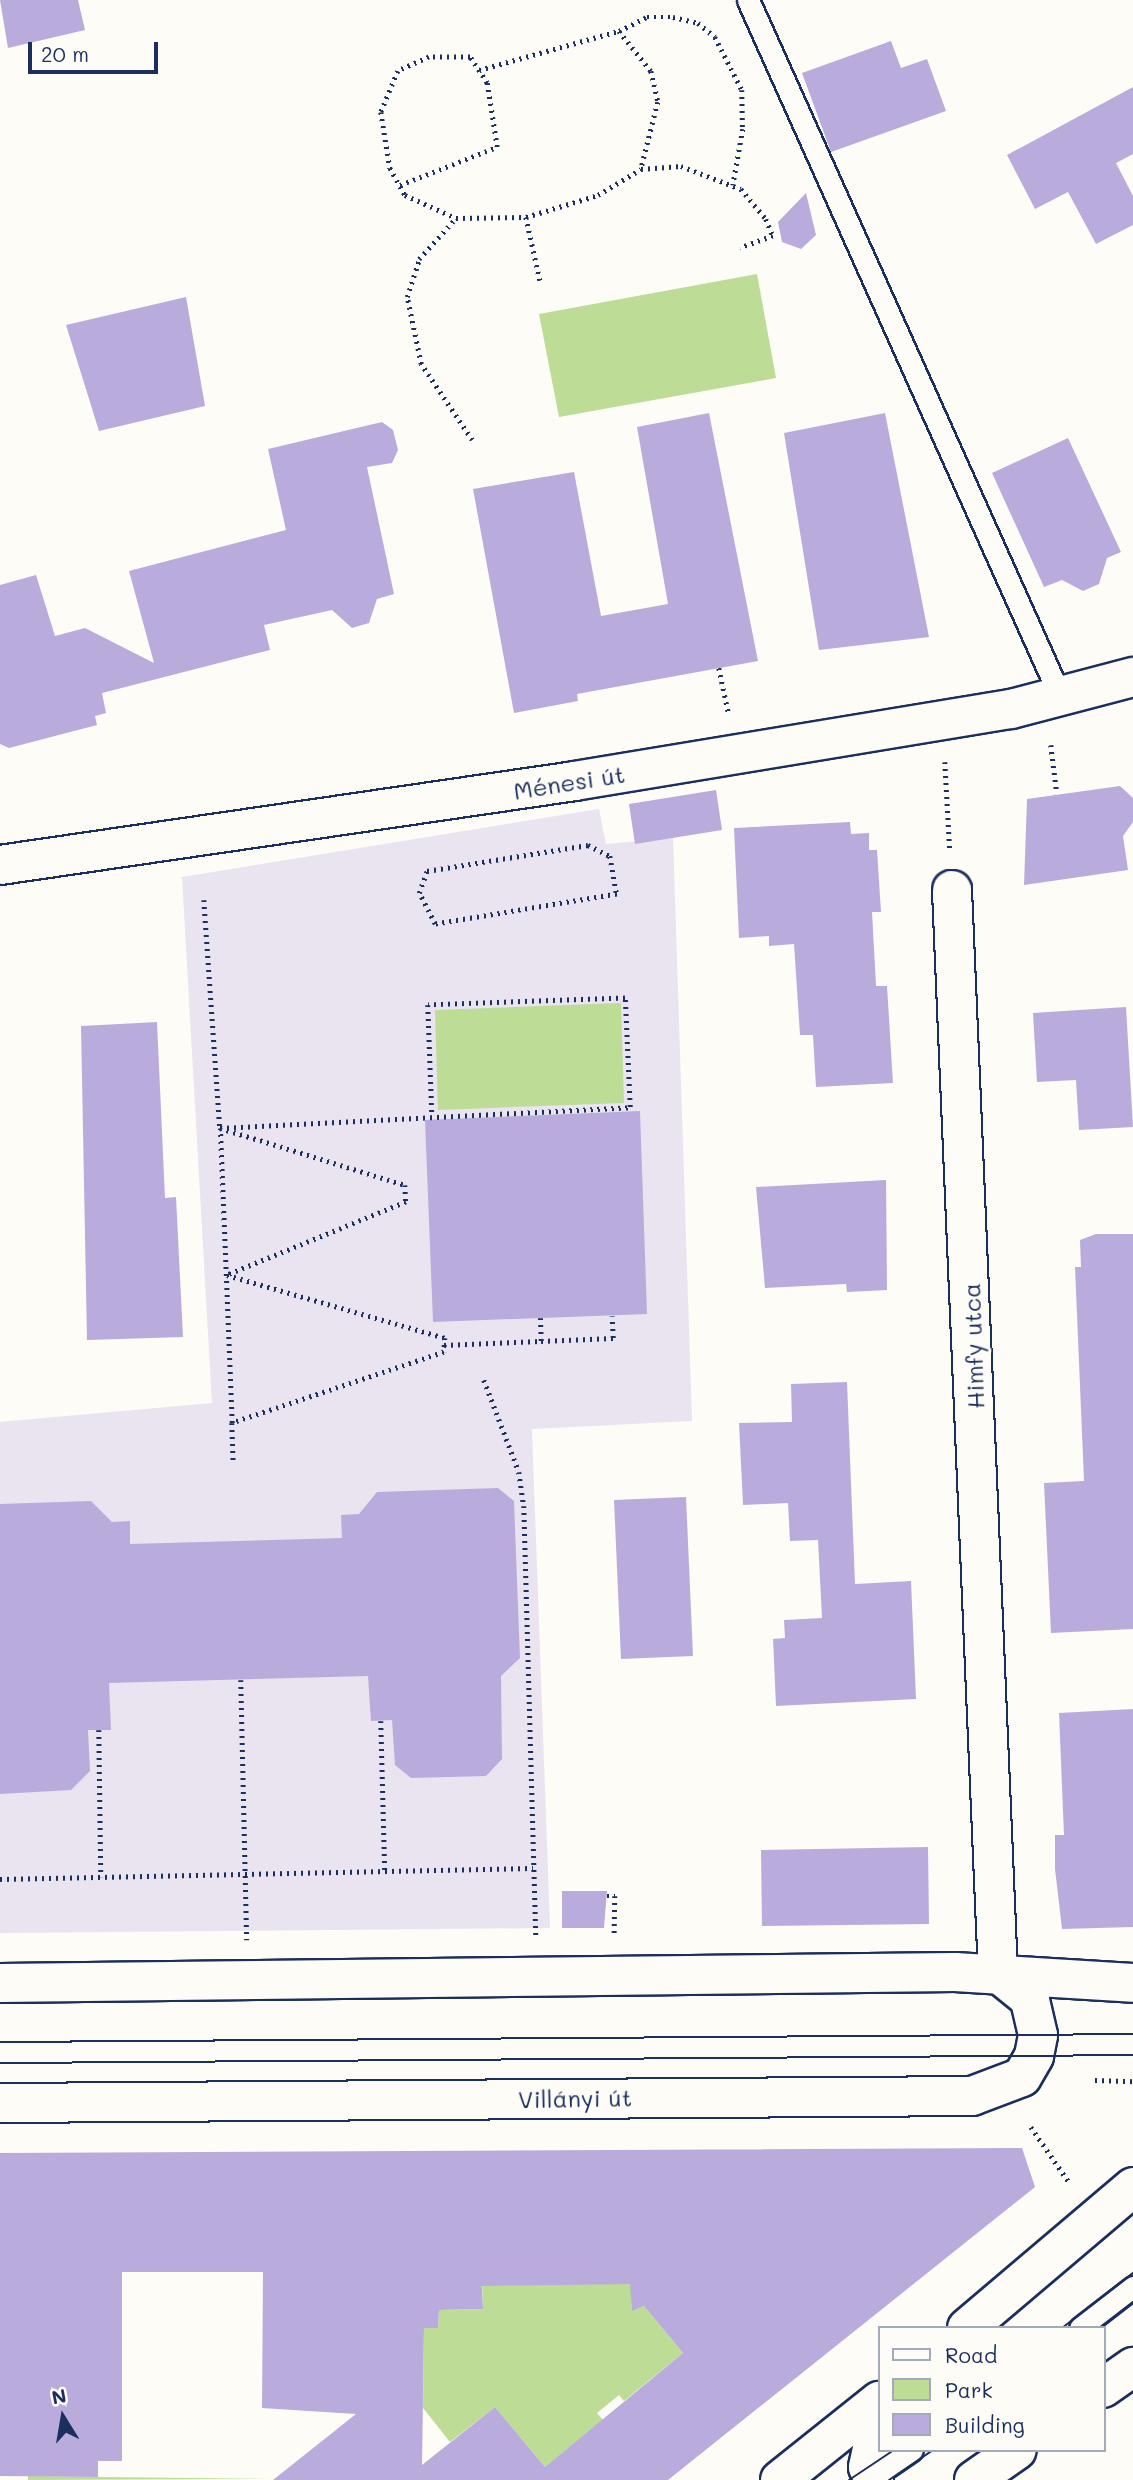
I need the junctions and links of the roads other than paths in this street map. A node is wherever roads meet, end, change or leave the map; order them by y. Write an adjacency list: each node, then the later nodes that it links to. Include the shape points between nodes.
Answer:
1 (748, 0): 3 (lane)
2 (1133, 677): 3 (street, Ménesi út)
3 (1061, 698): 4 (street, Ménesi út, via 299,825)
4 (0, 865)
5 (952, 890): 6 (street, Himfy utca)
6 (998, 1973): 7 (street); 8 (street); 9 (street, Villányi út, via 1030,1999 1038,2035 1022,2077 1003,2088 956,2097)
7 (0, 1983)
8 (1133, 1983)
9 (0, 2103)
10 (1133, 2187): 12 (street)
11 (1133, 2287): 13 (lane)
12 (969, 2326)
13 (1083, 2326)
14 (1133, 2367): 15 (street)
15 (1105, 2387)
16 (878, 2402): 21 (street)
17 (878, 2421): 20 (street, via 868,2467)
18 (909, 2452): 20 (lane)
19 (1014, 2452): 22 (street)
20 (872, 2479)
21 (780, 2480)
22 (974, 2480)

